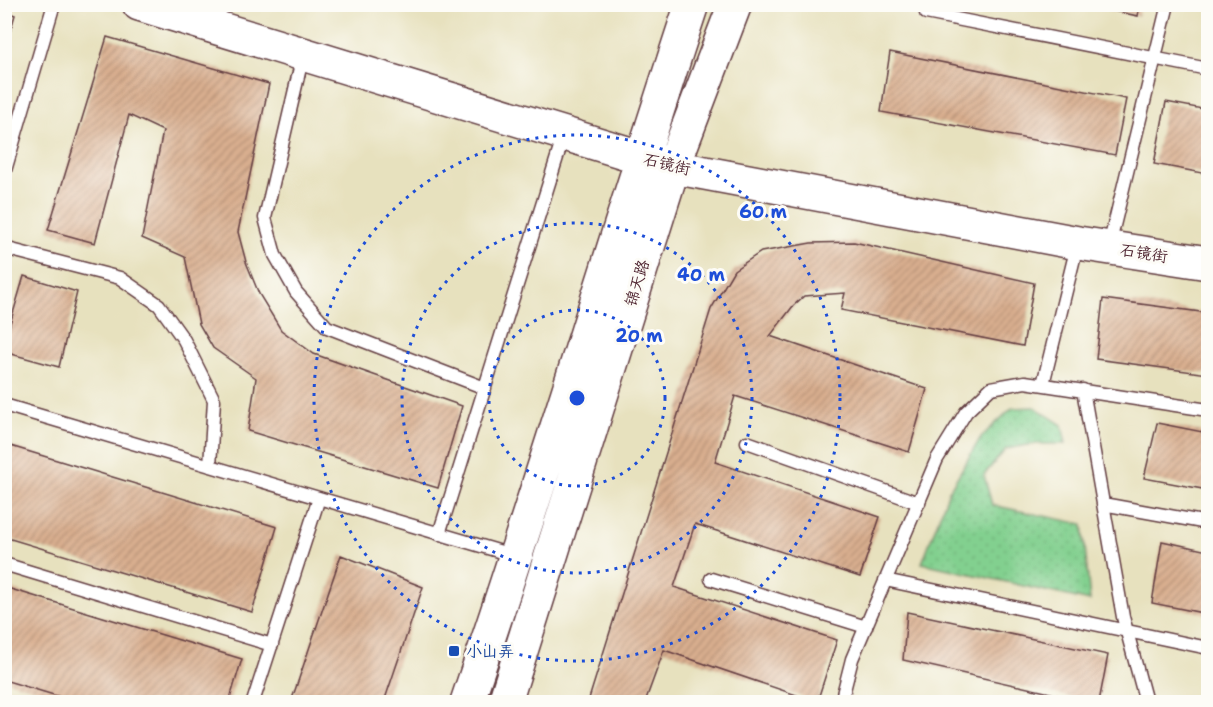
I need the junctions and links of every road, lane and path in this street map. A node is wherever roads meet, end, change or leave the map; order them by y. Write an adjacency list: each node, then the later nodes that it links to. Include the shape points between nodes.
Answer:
1 (54, 4): 11 (lane)
2 (139, 4): 7 (main road, 石镜街)
3 (692, 4): 13 (main road, 锦天路)
4 (735, 4): 14 (main road, 锦天路)
5 (1168, 4): 8 (lane)
6 (926, 13): 8 (lane)
7 (303, 55): 12 (main road, 石镜街); 20 (lane, via 265,218 275,255 296,292 327,327)
8 (1156, 57): 9 (lane); 16 (lane)
9 (1209, 69)
10 (4, 122): 11 (lane)
11 (18, 126): 15 (lane)
12 (564, 135): 13 (main road, 石镜街); 20 (lane)
13 (641, 158): 14 (main road, 石镜街); 31 (main road, 锦天路)
14 (674, 167): 16 (main road, 石镜街); 41 (main road, 锦天路)
15 (4, 174)
16 (1093, 245): 18 (main road, 石镜街); 19 (lane)
17 (4, 248): 25 (lane, via 120,278 159,305 184,340 214,400)
18 (1209, 263)
19 (1043, 384): 21 (lane); 27 (lane, via 1025,382 991,388 966,412 937,459)
20 (485, 388): 30 (lane)
21 (1083, 390): 23 (lane); 28 (lane)
22 (4, 405): 25 (lane)
23 (1209, 410)
24 (747, 442): 27 (lane)
25 (210, 466): 26 (lane)
26 (319, 498): 30 (lane); 37 (lane)
27 (919, 503): 34 (lane)
28 (1103, 504): 29 (lane); 36 (lane)
29 (1209, 523)
30 (439, 534): 31 (lane)
31 (517, 557): 40 (main road, 锦天路)
32 (4, 564): 37 (lane)
33 (711, 579): 35 (lane)
34 (885, 580): 35 (lane); 36 (lane)
35 (866, 627): 42 (lane, via 852,659)
36 (1127, 632): 38 (lane); 43 (lane)
37 (272, 645): 39 (lane)
38 (1209, 648)
39 (253, 702)
40 (467, 702)
41 (505, 702)
42 (841, 702)
43 (1146, 702)

